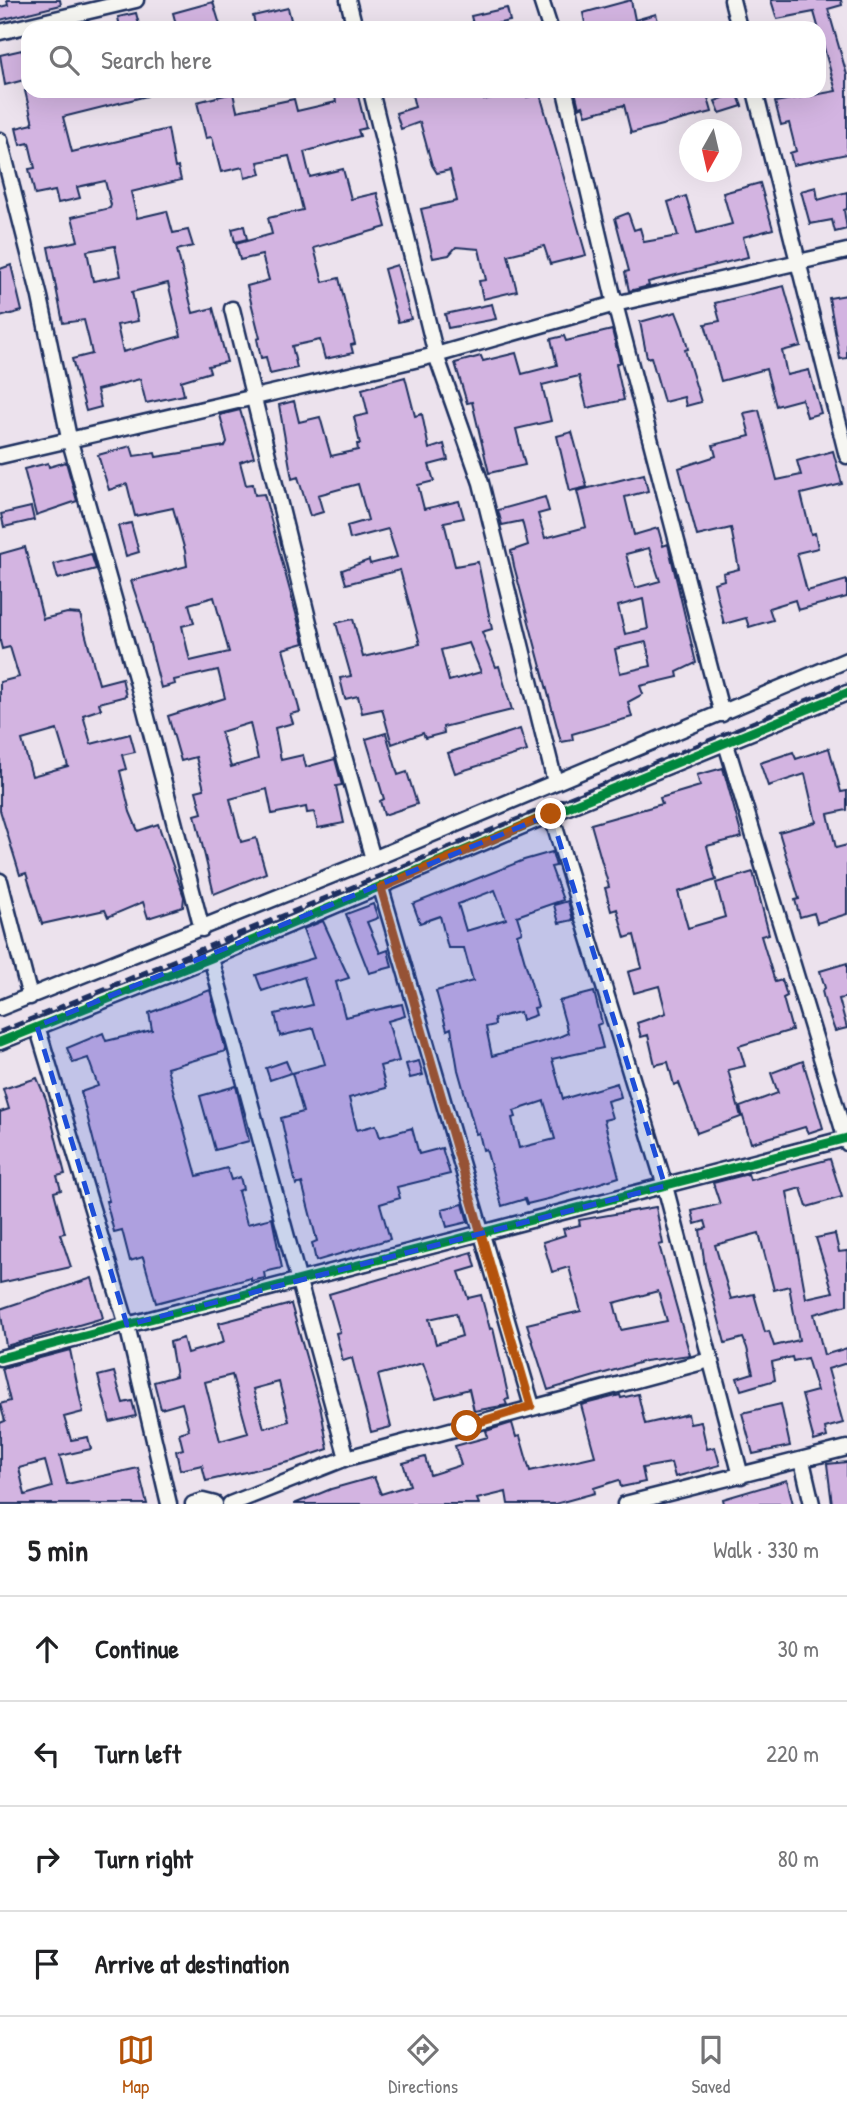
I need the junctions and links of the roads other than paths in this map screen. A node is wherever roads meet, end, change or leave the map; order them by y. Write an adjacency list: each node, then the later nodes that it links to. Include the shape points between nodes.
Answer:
1 (348, 0): 6 (street)
2 (541, 0): 7 (street)
3 (732, 0): 8 (street)
4 (128, 1): 5 (street)
5 (45, 21)
6 (353, 21)
7 (548, 21)
8 (737, 21)
9 (21, 27): 10 (street)
10 (0, 32)
11 (373, 98): 19 (street)
12 (567, 98): 17 (street)
13 (757, 98): 16 (street)
14 (0, 140): 21 (street, via 40,297)
15 (847, 251): 16 (street)
16 (799, 264): 17 (street); 23 (street)
17 (615, 304): 19 (street); 26 (street)
18 (232, 309): 20 (street)
19 (436, 355): 20 (street); 28 (street, via 481,483)
20 (253, 396): 21 (street); 30 (street, via 327,696)
21 (69, 438): 22 (street); 33 (street)
22 (0, 456)
23 (847, 456)
24 (847, 660): 26 (street)
25 (847, 693): 27 (street)
26 (722, 714): 28 (street)
27 (726, 744): 29 (street); 39 (street)
28 (555, 782): 30 (street)
29 (551, 814): 32 (street); 40 (street)
30 (373, 859): 33 (street)
31 (0, 881): 35 (street)
32 (381, 888): 34 (street); 41 (street)
33 (202, 929): 35 (street)
34 (211, 958): 37 (street); 42 (street)
35 (30, 997): 36 (street)
36 (0, 1008)
37 (37, 1026): 38 (street); 43 (street)
38 (0, 1042)
39 (847, 1140): 40 (street)
40 (665, 1186): 41 (street); 45 (street)
41 (481, 1234): 42 (street); 46 (street)
42 (302, 1281): 43 (street); 48 (street)
43 (127, 1325): 44 (street); 51 (street)
44 (0, 1358)
45 (710, 1360): 46 (street); 50 (street)
46 (531, 1406): 48 (street)
47 (847, 1448): 49 (street)
48 (347, 1458): 54 (street)
49 (802, 1461): 50 (street); 56 (street)
50 (741, 1476): 55 (street)
51 (169, 1504)
52 (193, 1504): 53 (street)
53 (215, 1504)
54 (230, 1504)
55 (625, 1504)
56 (812, 1504)

